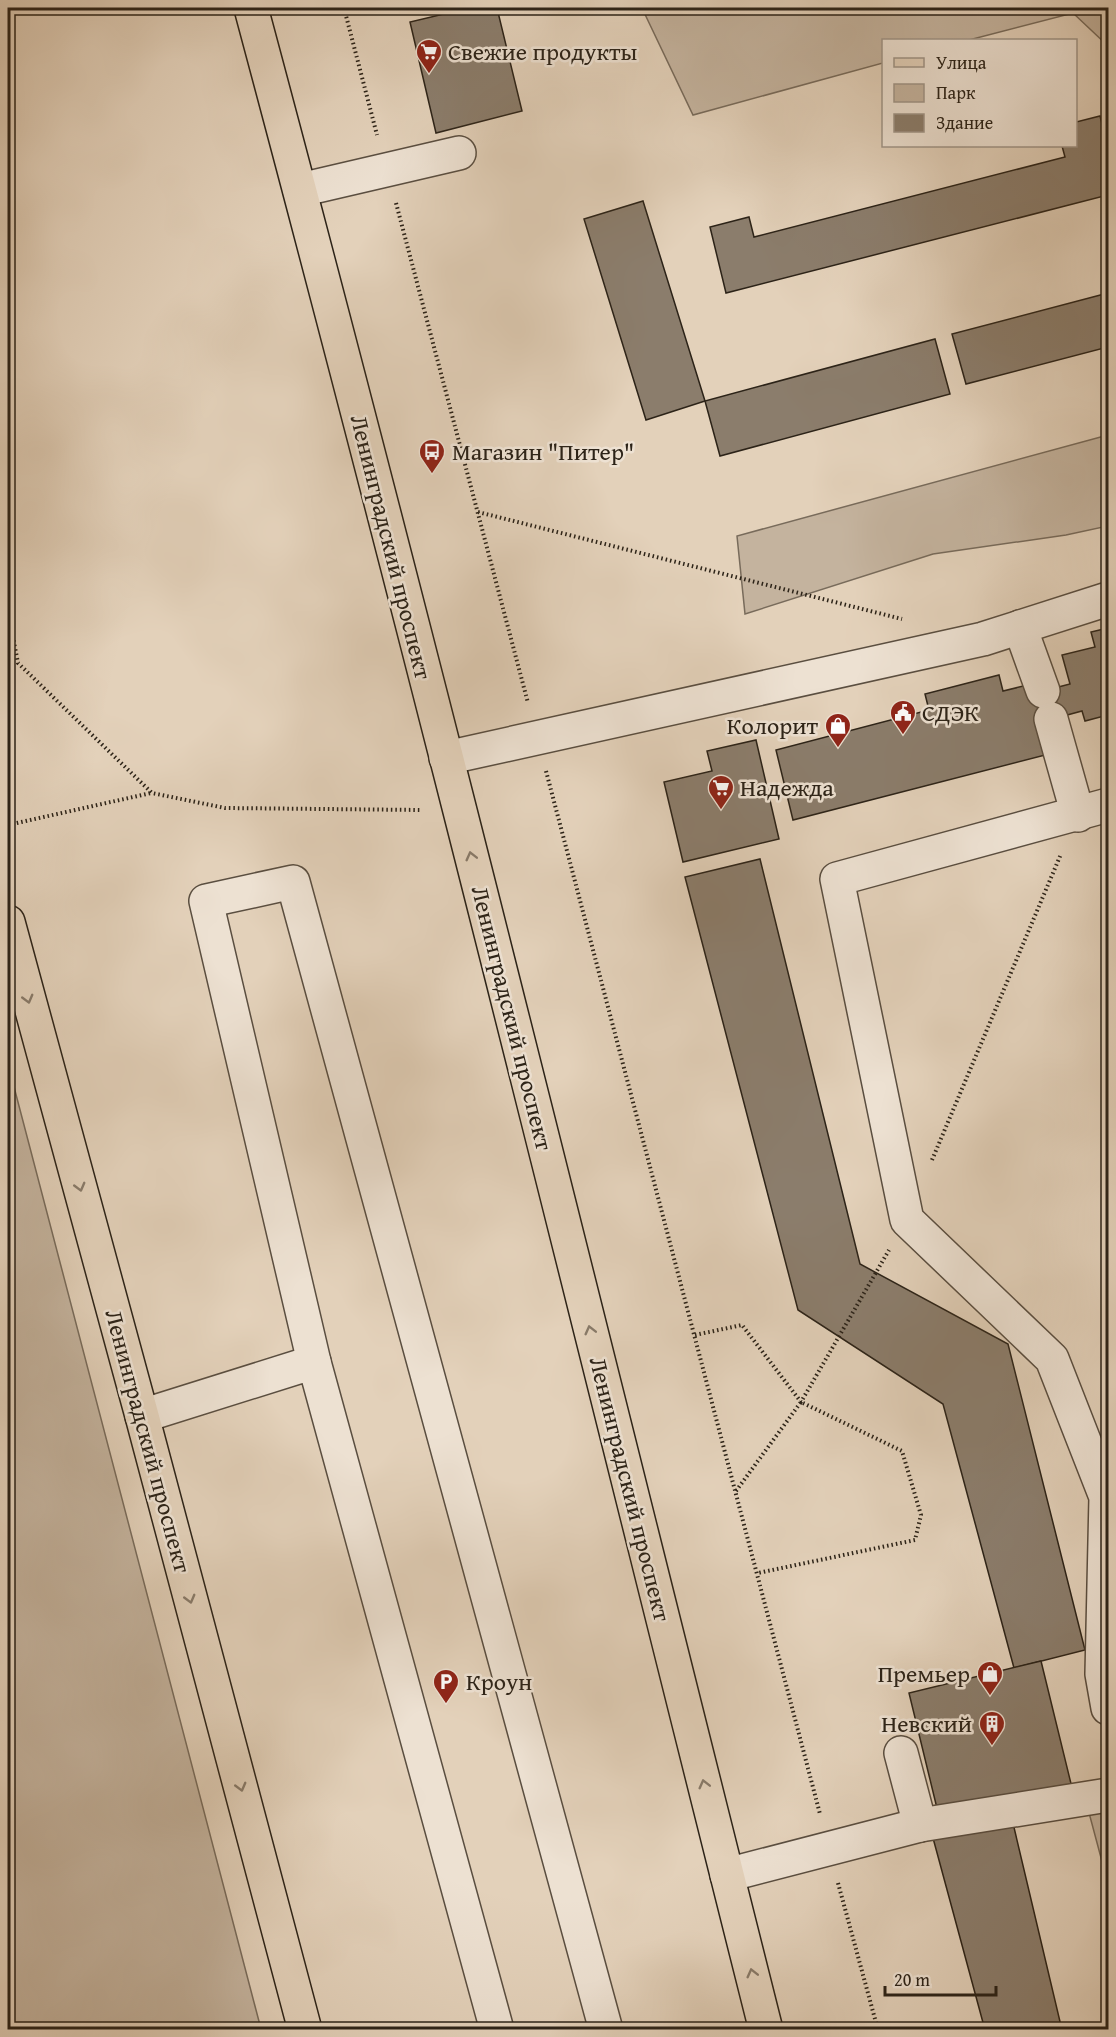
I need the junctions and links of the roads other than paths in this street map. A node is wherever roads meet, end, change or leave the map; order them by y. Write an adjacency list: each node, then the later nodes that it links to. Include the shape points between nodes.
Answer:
1 (251, 8): 3 (main road, Ленинградский проспект)
2 (459, 153): 3 (lane)
3 (300, 190): 6 (main road, Ленинградский проспект)
4 (1108, 599): 5 (lane)
5 (1020, 627): 6 (lane, via 983,639); 8 (lane)
6 (446, 758): 17 (main road, Ленинградский проспект, one-way to 6)
7 (1108, 805): 8 (lane)
8 (1078, 815): 12 (lane, via 837,879 907,1220 1052,1359)
9 (8, 922): 11 (main road, Ленинградский проспект, one-way to 11)
10 (314, 1362): 11 (lane); 19 (lane); 20 (lane, via 206,901 293,882)
11 (142, 1416): 18 (main road, Ленинградский проспект, one-way to 18)
12 (1107, 1496): 13 (lane, via 1102,1674)
13 (1108, 1708)
14 (902, 1753): 16 (lane)
15 (1108, 1795): 16 (lane)
16 (920, 1825): 17 (lane)
17 (727, 1875): 21 (main road, Ленинградский проспект, one-way to 17)
18 (305, 2030)
19 (496, 2030)
20 (606, 2030)
21 (766, 2030)

